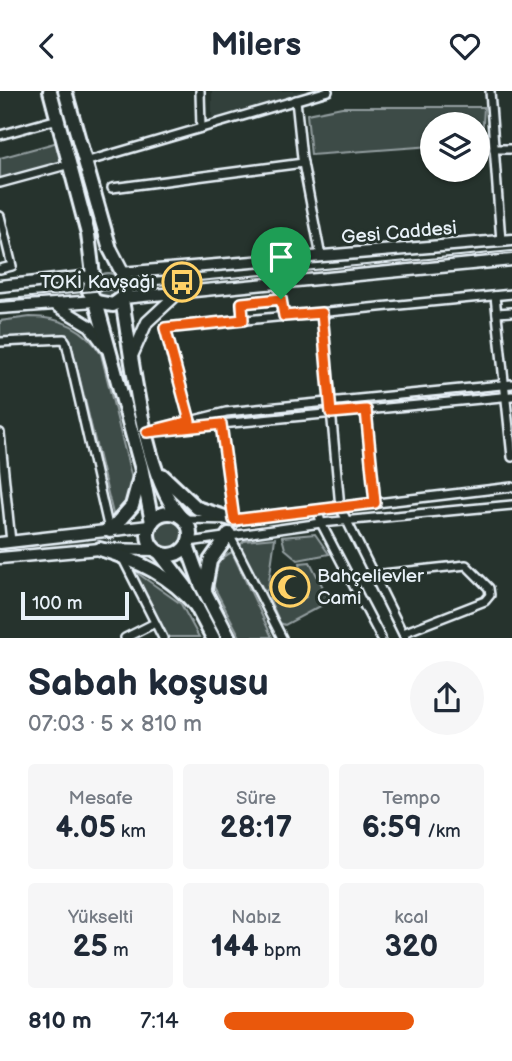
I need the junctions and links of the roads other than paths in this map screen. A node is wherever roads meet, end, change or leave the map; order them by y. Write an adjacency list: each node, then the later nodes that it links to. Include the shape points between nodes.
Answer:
1 (50, 91): 7 (highway)
2 (65, 91): 12 (highway)
3 (200, 91): 8 (street)
4 (328, 91): 6 (street)
5 (490, 91): 10 (street)
6 (296, 100): 8 (street); 13 (street)
7 (58, 119): 9 (street); 14 (highway)
8 (201, 128): 12 (street)
9 (0, 135)
10 (494, 149): 11 (street); 18 (street)
11 (512, 149)
12 (85, 162): 22 (highway)
13 (303, 163): 16 (street); 19 (street)
14 (70, 164): 15 (street); 23 (highway, via 89,234)
15 (0, 183)
16 (112, 188)
17 (0, 216): 21 (street, via 12,266)
18 (507, 241): 19 (main road, Gesi Caddesi)
19 (321, 257): 22 (main road, Gesi Caddesi)
20 (512, 260): 24 (main road, Gesi Caddesi)
21 (0, 269)
22 (120, 272): 23 (highway, via 107,267); 29 (highway, via 127,286)
23 (92, 276): 25 (main road); 31 (highway, via 89,291)
24 (278, 283): 27 (main road, Gesi Caddesi); 30 (street)
25 (0, 286)
26 (512, 294): 28 (street)
27 (177, 295): 29 (main road, Gesi Caddesi); 41 (main road, via 147,322)
28 (495, 296): 35 (street); 36 (street)
29 (122, 299): 31 (highway, via 108,306); 41 (highway)
30 (281, 299): 37 (street); 38 (street, via 242,303)
31 (95, 301): 32 (main road); 40 (highway)
32 (53, 305): 33 (main road); 40 (main road, via 90,326)
33 (0, 308)
34 (512, 312): 36 (street)
35 (322, 313): 37 (street); 44 (street)
36 (497, 313): 42 (street)
37 (284, 316): 38 (street)
38 (243, 320): 47 (street, via 165,328)
39 (0, 342): 65 (street, via 66,342)
40 (113, 361): 54 (highway)
41 (131, 363): 49 (highway)
42 (508, 385): 43 (street); 44 (street)
43 (509, 396): 45 (street); 52 (street)
44 (330, 402): 46 (street); 47 (street, via 226,412)
45 (366, 410): 46 (street); 56 (street)
46 (331, 413): 48 (street); 58 (street)
47 (190, 421): 49 (street)
48 (221, 424): 49 (street); 61 (street)
49 (147, 432): 53 (highway)
50 (0, 433): 51 (street)
51 (1, 444): 67 (street)
52 (512, 457)
53 (155, 465): 60 (highway, via 163,489); 61 (highway, via 191,504)
54 (141, 466): 64 (highway); 65 (highway, via 136,499)
55 (512, 487): 56 (street)
56 (375, 503): 58 (street)
57 (512, 505): 62 (street)
58 (340, 507): 59 (street); 62 (street)
59 (318, 510): 61 (street); 63 (street)
60 (182, 517): 61 (street); 64 (highway, via 164,513); 68 (highway, via 189,527)
61 (234, 520)
62 (345, 521): 63 (street); 73 (street)
63 (321, 523): 66 (street); 83 (street)
64 (150, 524): 65 (main road); 70 (highway, via 149,541)
65 (110, 531): 67 (main road)
66 (229, 534): 68 (street); 74 (highway, via 207,568); 82 (street)
67 (5, 543)
68 (188, 543): 70 (highway, via 174,554); 74 (highway)
69 (100, 549): 70 (main road); 71 (highway); 72 (main road)
70 (157, 551): 75 (highway)
71 (121, 556): 75 (highway, via 161,573); 76 (street)
72 (0, 558)
73 (373, 575): 77 (street); 77 (street, via 466,565 489,588 485,601)
74 (205, 592): 81 (highway)
75 (197, 607): 80 (highway)
76 (155, 623): 78 (street); 79 (street)
77 (404, 636)
78 (125, 638)
79 (163, 638)
80 (213, 638)
81 (229, 638)
82 (282, 638)
83 (382, 638)

